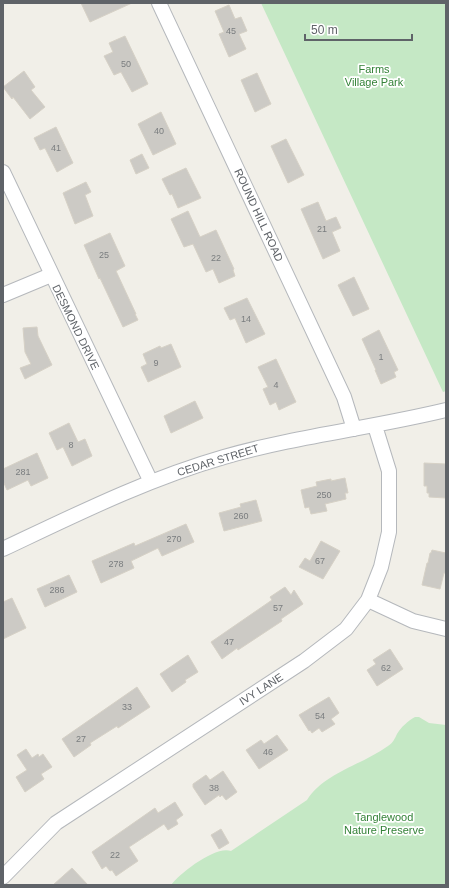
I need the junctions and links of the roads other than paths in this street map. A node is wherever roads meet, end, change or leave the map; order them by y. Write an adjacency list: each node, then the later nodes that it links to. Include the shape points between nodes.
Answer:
1 (159, 3): 7 (street, ROUND HILL ROAD, via 344,397)
2 (3, 172): 3 (street, DESMOND DRIVE)
3 (51, 275): 4 (street); 8 (street, DESMOND DRIVE)
4 (3, 295)
5 (446, 410): 6 (street, CEDAR STREET)
6 (375, 426): 7 (street, CEDAR STREET); 10 (street, IVY LANE, via 389,471 389,532 381,567)
7 (354, 429): 8 (street, CEDAR STREET, via 245,451)
8 (151, 482): 9 (street, CEDAR STREET)
9 (3, 549)
10 (368, 600): 11 (street, via 413,621); 12 (street, IVY LANE, via 346,629 304,661 56,823)
11 (446, 628)
12 (3, 877)

